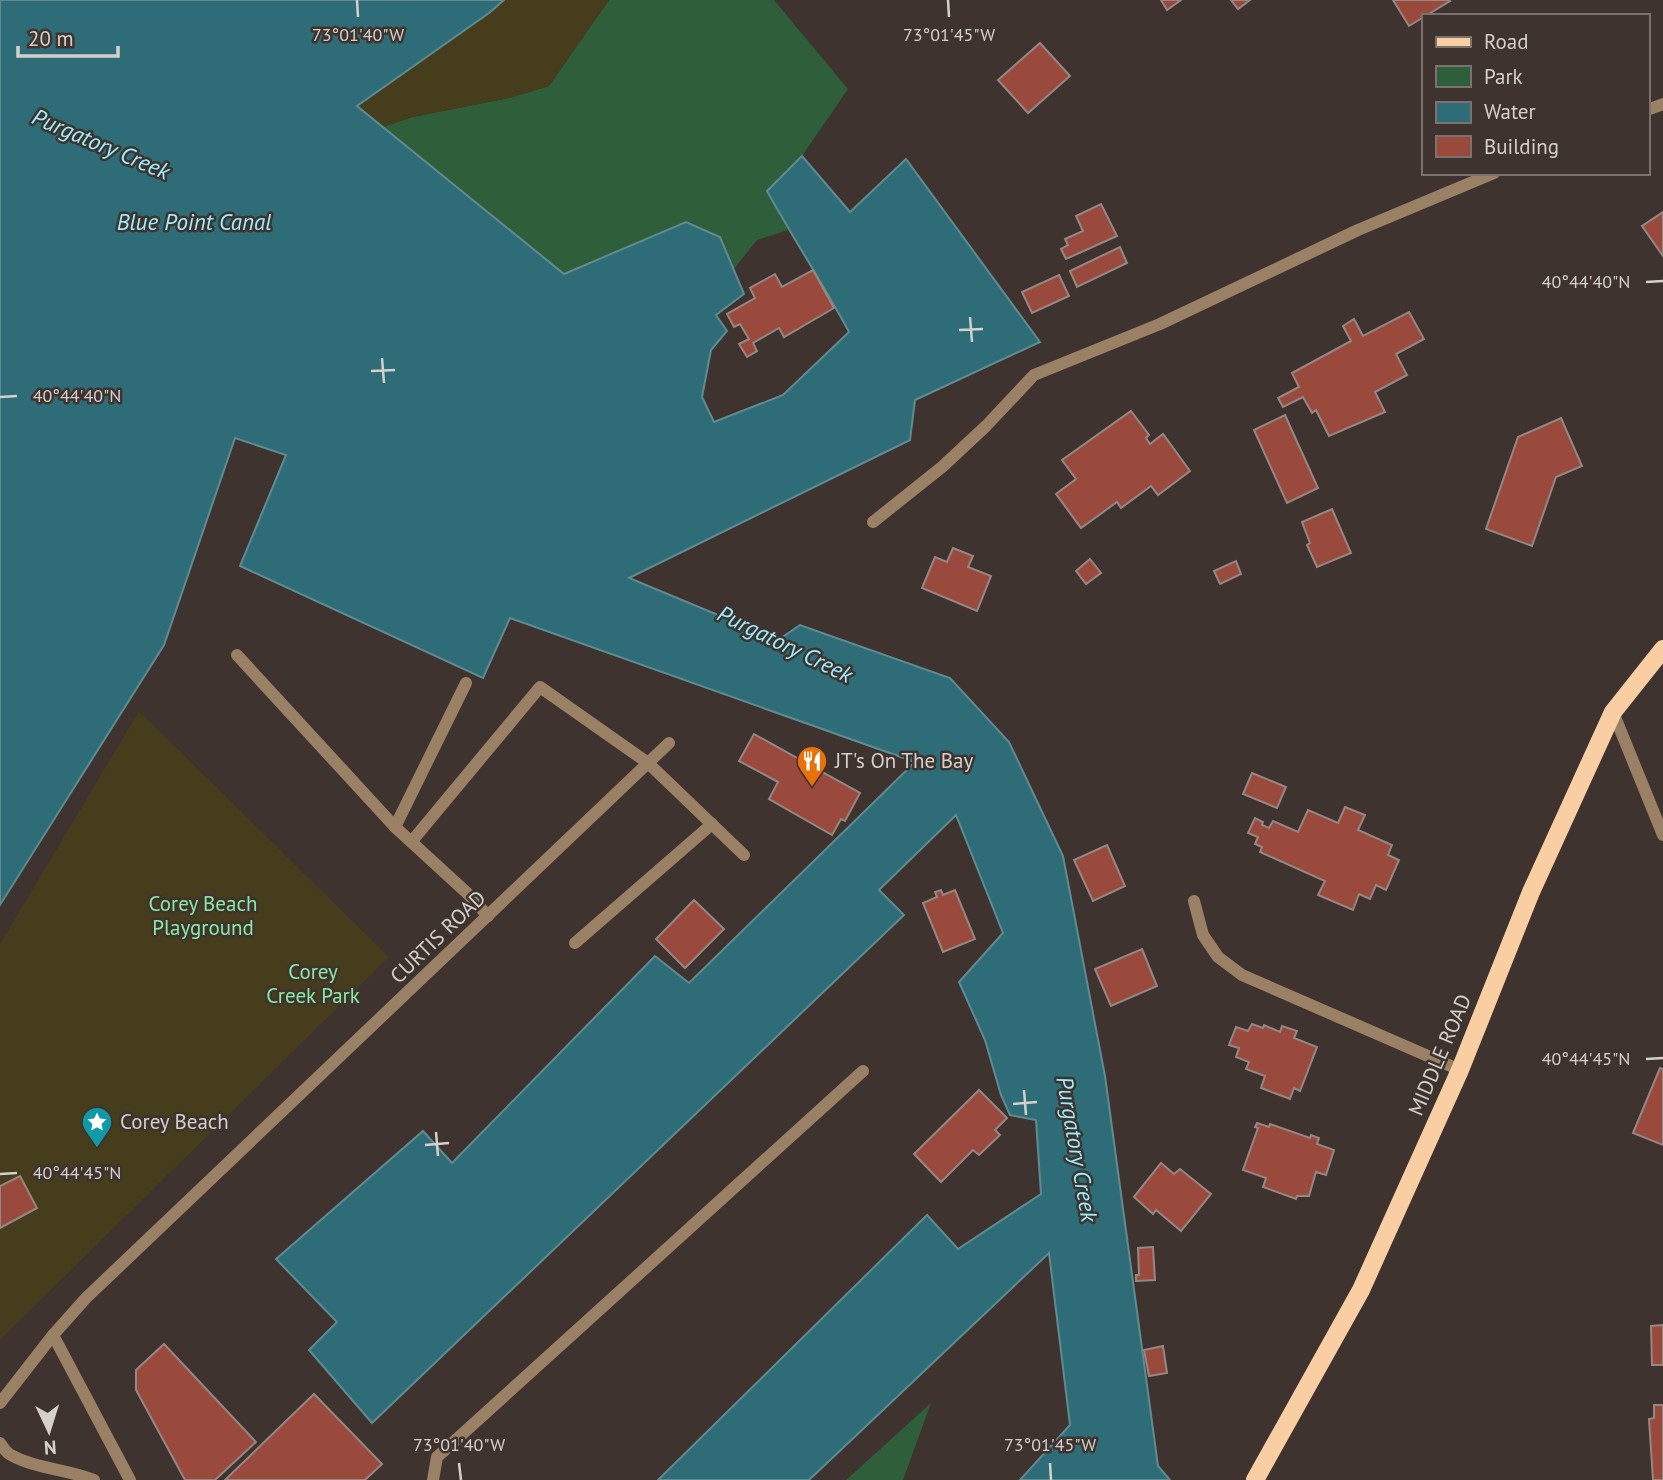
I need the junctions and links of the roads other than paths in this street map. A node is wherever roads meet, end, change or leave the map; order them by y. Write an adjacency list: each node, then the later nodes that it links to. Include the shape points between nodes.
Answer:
1 (1489, 175): 2 (street, via 1358,230 1160,324 1034,375 942,467)
2 (873, 522)
3 (1663, 649): 6 (main road, MIDDLE ROAD)
4 (237, 655): 10 (street)
5 (466, 683): 10 (street)
6 (1613, 712): 11 (street); 17 (main road, MIDDLE ROAD, via 1531,892)
7 (669, 743): 8 (street, CURTIS ROAD)
8 (648, 763): 9 (street); 12 (street, via 540,687); 15 (street, CURTIS ROAD)
9 (712, 824): 13 (street); 16 (street)
10 (395, 827): 12 (street)
11 (1663, 835)
12 (412, 841): 15 (street)
13 (744, 855)
14 (1195, 901): 17 (street, via 1203,935 1218,957 1242,975)
15 (488, 916): 19 (street, CURTIS ROAD, via 86,1298)
16 (575, 943)
17 (1460, 1070): 25 (main road, MIDDLE ROAD, via 1361,1290)
18 (863, 1071): 24 (street, via 437,1457)
19 (53, 1335): 20 (street, CURTIS ROAD); 23 (street)
20 (0, 1403)
21 (0, 1443): 22 (street, via 8,1454)
22 (93, 1480)
23 (130, 1480)
24 (433, 1480)
25 (1255, 1480)

